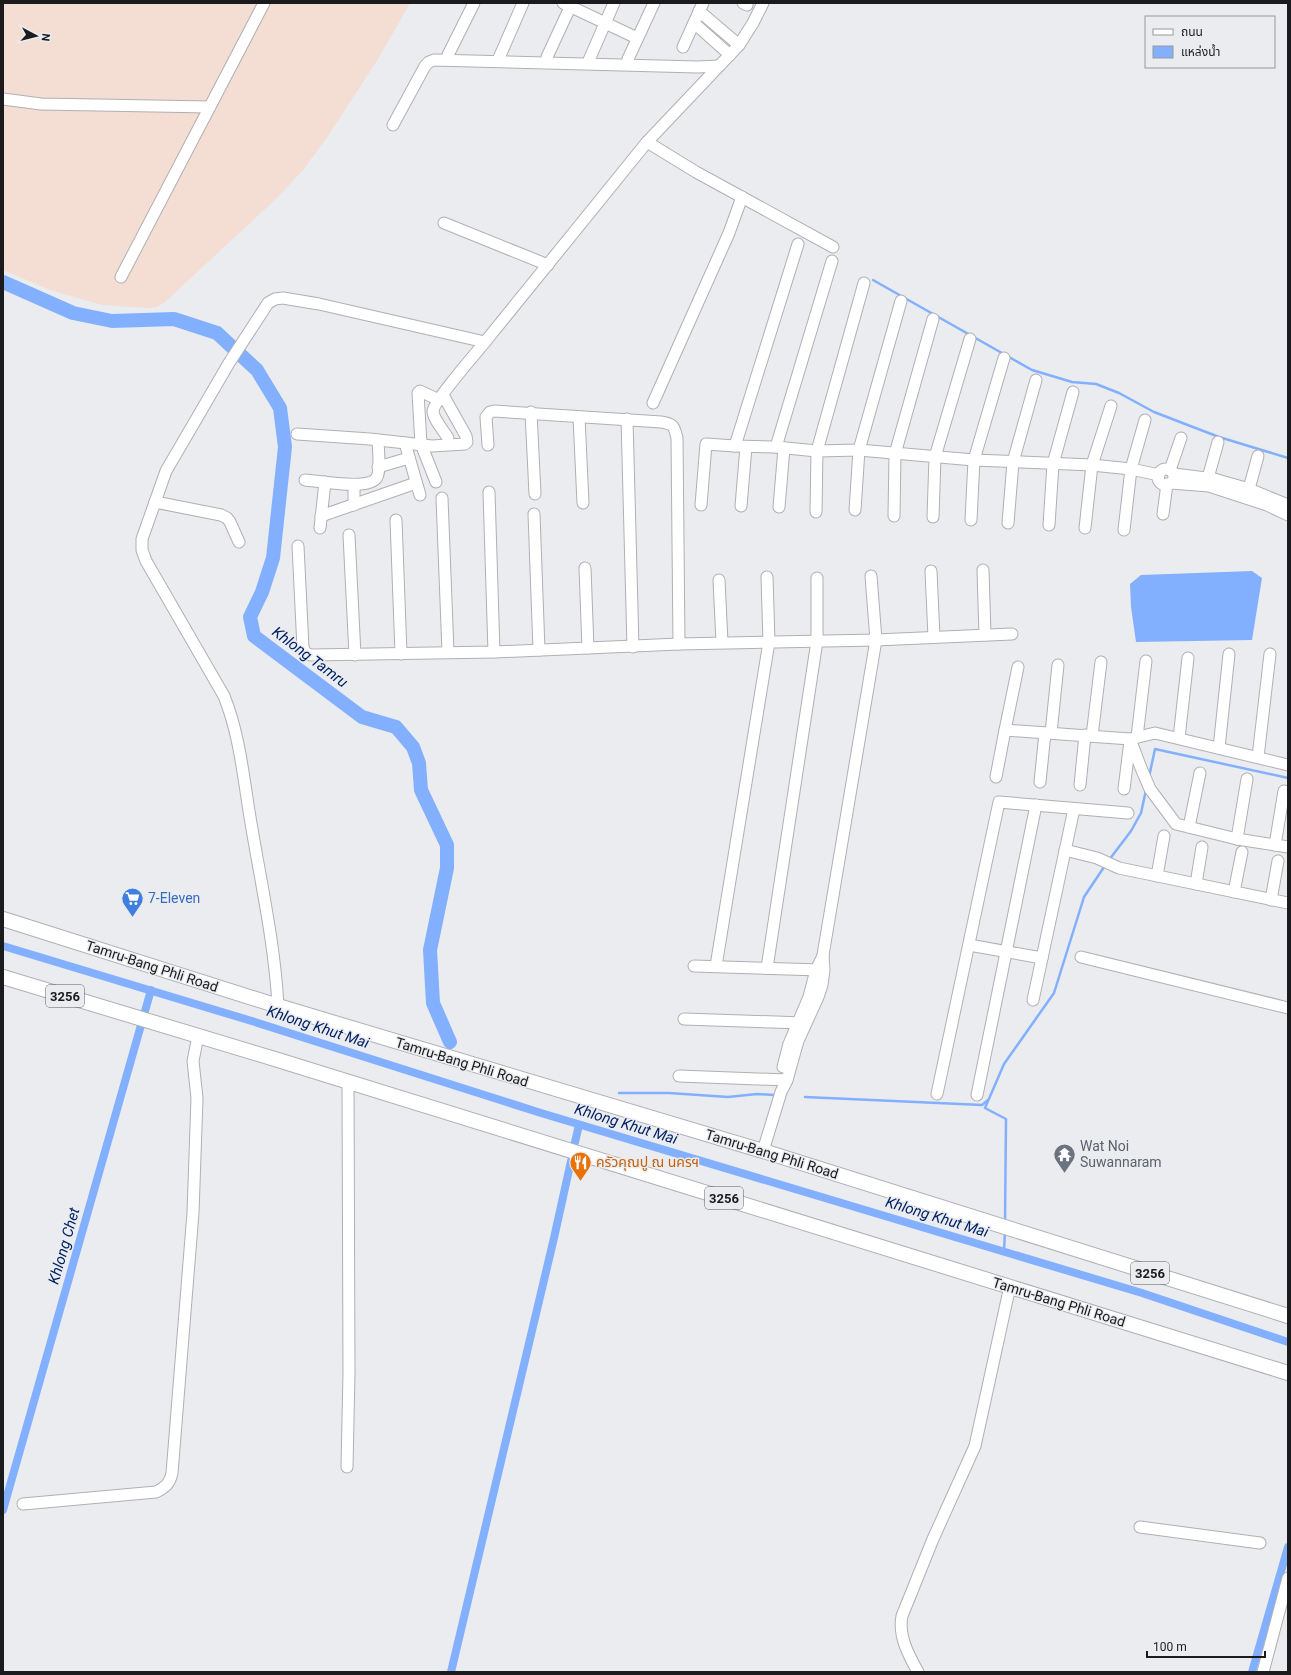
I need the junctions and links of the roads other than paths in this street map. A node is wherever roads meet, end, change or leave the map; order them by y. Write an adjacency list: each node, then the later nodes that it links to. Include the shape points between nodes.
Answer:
1 (264, 3): 22 (street)
2 (474, 3): 14 (street)
3 (523, 3): 17 (street)
4 (614, 3): 9 (street)
5 (654, 3): 11 (street)
6 (763, 3): 12 (street)
7 (568, 4): 9 (street); 16 (street)
8 (701, 7): 10 (street); 12 (street)
9 (605, 22): 11 (street); 19 (street)
10 (694, 23): 13 (street); 15 (street)
11 (637, 38): 18 (street)
12 (738, 45): 15 (street)
13 (683, 47)
14 (448, 55)
15 (730, 55): 20 (street)
16 (547, 57)
17 (499, 58)
18 (628, 59)
19 (589, 60)
20 (719, 66): 23 (street, via 697,68 434,60 425,66); 24 (street)
21 (3, 99): 22 (street, via 41,104)
22 (210, 107): 31 (street)
23 (393, 125)
24 (647, 142): 25 (street); 30 (street)
25 (742, 197): 28 (street); 41 (street, via 726,240)
26 (444, 224): 30 (street)
27 (798, 244): 55 (street)
28 (833, 247)
29 (832, 261): 56 (street)
30 (548, 265): 36 (street)
31 (121, 277)
32 (864, 283): 58 (street)
33 (901, 301): 57 (street)
34 (934, 319): 59 (street)
35 (970, 339): 60 (street)
36 (485, 342): 40 (street); 81 (street, via 331,307 283,298 275,299 268,303 229,363 166,471)
37 (1004, 358): 63 (street)
38 (1036, 380): 64 (street)
39 (1073, 392): 65 (street)
40 (441, 397): 48 (street, via 433,411); 53 (street, via 420,391 418,393); 53 (street, via 466,436 467,442 432,446)
41 (653, 403)
42 (1111, 406): 66 (street)
43 (531, 412): 44 (street); 54 (street, via 490,412 486,417); 77 (street)
44 (579, 417): 45 (street); 82 (street)
45 (627, 419): 119 (street, via 670,423 675,427); 120 (street)
46 (1145, 420): 68 (street)
47 (298, 434): 50 (street)
48 (448, 438)
49 (1181, 438): 69 (street)
50 (378, 440): 52 (street); 67 (street)
51 (1218, 442): 70 (street)
52 (405, 443): 53 (street); 62 (street)
53 (421, 444): 73 (street)
54 (488, 444)
55 (741, 446): 56 (street); 84 (street, via 706,444); 85 (street)
56 (780, 447): 58 (street); 86 (street)
57 (859, 450): 58 (street); 59 (street); 87 (street)
58 (817, 451): 89 (street)
59 (895, 454): 60 (street); 93 (street)
60 (935, 456): 63 (street); 94 (street)
61 (1258, 456): 78 (street)
62 (409, 458): 67 (street); 74 (street)
63 (974, 460): 64 (street); 96 (street)
64 (1012, 462): 65 (street); 97 (street)
65 (1053, 464): 66 (street); 98 (street)
66 (1092, 465): 68 (street); 100 (street)
67 (378, 466): 75 (street, via 378,476 374,481)
68 (1130, 469): 69 (street, via 1159,475 1160,482); 101 (street)
69 (1170, 478): 70 (street); 78 (street); 91 (street)
70 (1208, 478): 78 (street)
71 (306, 480): 72 (street)
72 (325, 482): 75 (street); 92 (street)
73 (436, 482)
74 (416, 483): 79 (street); 83 (street)
75 (354, 485): 83 (street)
76 (489, 492): 124 (street)
77 (535, 494)
78 (1247, 494): 88 (street)
79 (420, 495)
80 (442, 498): 123 (street)
81 (155, 502): 103 (street, via 221,515 227,518); 177 (street, via 142,539 142,550 230,710 238,744 269,933)
82 (583, 503)
83 (354, 505): 92 (street)
84 (701, 505)
85 (741, 506)
86 (779, 507)
87 (856, 510)
88 (1287, 510)
89 (816, 512)
90 (534, 514): 122 (street)
91 (1163, 514)
92 (321, 516): 99 (street)
93 (894, 516)
94 (933, 517)
95 (396, 520): 125 (street)
96 (971, 520)
97 (1008, 523)
98 (1049, 525)
99 (320, 528)
100 (1085, 528)
101 (1124, 530)
102 (349, 535): 128 (street)
103 (239, 542)
104 (298, 546): 128 (street, via 303,648 311,655)
105 (585, 568): 121 (street)
106 (983, 570): 113 (street)
107 (931, 571): 114 (street)
108 (871, 576): 115 (street)
109 (767, 577): 118 (street)
110 (818, 578): 116 (street)
111 (719, 580): 117 (street)
112 (1012, 634): 113 (street)
113 (985, 635): 114 (street)
114 (934, 637): 115 (street)
115 (876, 640): 116 (street); 174 (street)
116 (817, 641): 118 (street); 173 (street)
117 (722, 642): 118 (street); 119 (street)
118 (769, 642): 172 (street)
119 (679, 644): 120 (street)
120 (633, 647): 121 (street)
121 (588, 648): 122 (street)
122 (539, 650): 124 (street)
123 (448, 652): 124 (street); 125 (street)
124 (494, 652)
125 (401, 654): 128 (street)
126 (1229, 654): 139 (street)
127 (1270, 654): 140 (street)
128 (355, 655)
129 (1188, 658): 138 (street)
130 (1146, 661): 137 (street)
131 (1101, 662): 136 (street)
132 (1058, 665): 135 (street)
133 (1018, 667): 134 (street)
134 (1006, 730): 135 (street); 143 (street)
135 (1048, 733): 136 (street); 145 (street)
136 (1088, 736): 137 (street); 146 (street)
137 (1134, 738): 138 (street, via 1155,733); 147 (street); 152 (street, via 1141,768 1150,789 1176,824)
138 (1179, 738): 139 (street)
139 (1219, 748): 140 (street)
140 (1258, 757): 141 (street)
141 (1288, 765)
142 (1200, 773): 152 (street)
143 (996, 778)
144 (1247, 779): 154 (street)
145 (1040, 782)
146 (1080, 785)
147 (1124, 789)
148 (1284, 790): 155 (street)
149 (1036, 805): 150 (street); 167 (street, via 999,802); 168 (street)
150 (1074, 809): 151 (street); 158 (street)
151 (1128, 813)
152 (1189, 827): 154 (street)
153 (1164, 836): 161 (street)
154 (1237, 839): 155 (street)
155 (1275, 845): 157 (street)
156 (1202, 847): 162 (street)
157 (1288, 847)
158 (1065, 850): 161 (street, via 1097,858 1119,868); 170 (street)
159 (1242, 852): 163 (street)
160 (1278, 861): 164 (street)
161 (1157, 876): 162 (street)
162 (1196, 884): 163 (street)
163 (1234, 892): 164 (street)
164 (1271, 900): 165 (street)
165 (1288, 903)
166 (3, 919): 177 (main road, Tamru-Bang Phli Road / 3256)
167 (969, 945): 168 (street); 185 (street)
168 (1006, 952): 170 (street); 186 (street)
169 (1081, 957): 178 (street)
170 (1042, 958): 176 (street)
171 (694, 966): 172 (street)
172 (716, 966): 173 (street)
173 (767, 968): 174 (street)
174 (820, 970): 180 (street)
175 (3, 977): 181 (main road, Tamru-Bang Phli Road / 3256)
176 (1033, 1000)
177 (278, 1006): 187 (main road, Tamru-Bang Phli Road / 3256)
178 (1288, 1008)
179 (684, 1019): 180 (street)
180 (802, 1023): 183 (street, via 789,1044)
181 (198, 1036): 184 (main road, Tamru-Bang Phli Road / 3256); 194 (street, via 193,1060 197,1098 193,1213 170,1480 167,1486 156,1492)
182 (679, 1076): 183 (street)
183 (784, 1080): 187 (street)
184 (348, 1082): 188 (main road, Tamru-Bang Phli Road / 3256); 193 (street)
185 (937, 1094)
186 (977, 1095)
187 (763, 1151): 189 (main road, Tamru-Bang Phli Road / 3256)
188 (1010, 1286): 191 (main road, Tamru-Bang Phli Road / 3256); 198 (street, via 975,1446 933,1539 900,1624)
189 (1287, 1316)
190 (1288, 1361): 191 (main road)
191 (1269, 1367): 192 (main road, Tamru-Bang Phli Road / 3256)
192 (1288, 1373)
193 (348, 1466)
194 (23, 1504)
195 (1140, 1528): 196 (street)
196 (1260, 1543)
197 (1288, 1578): 199 (street)
198 (918, 1672)
199 (1263, 1672)

